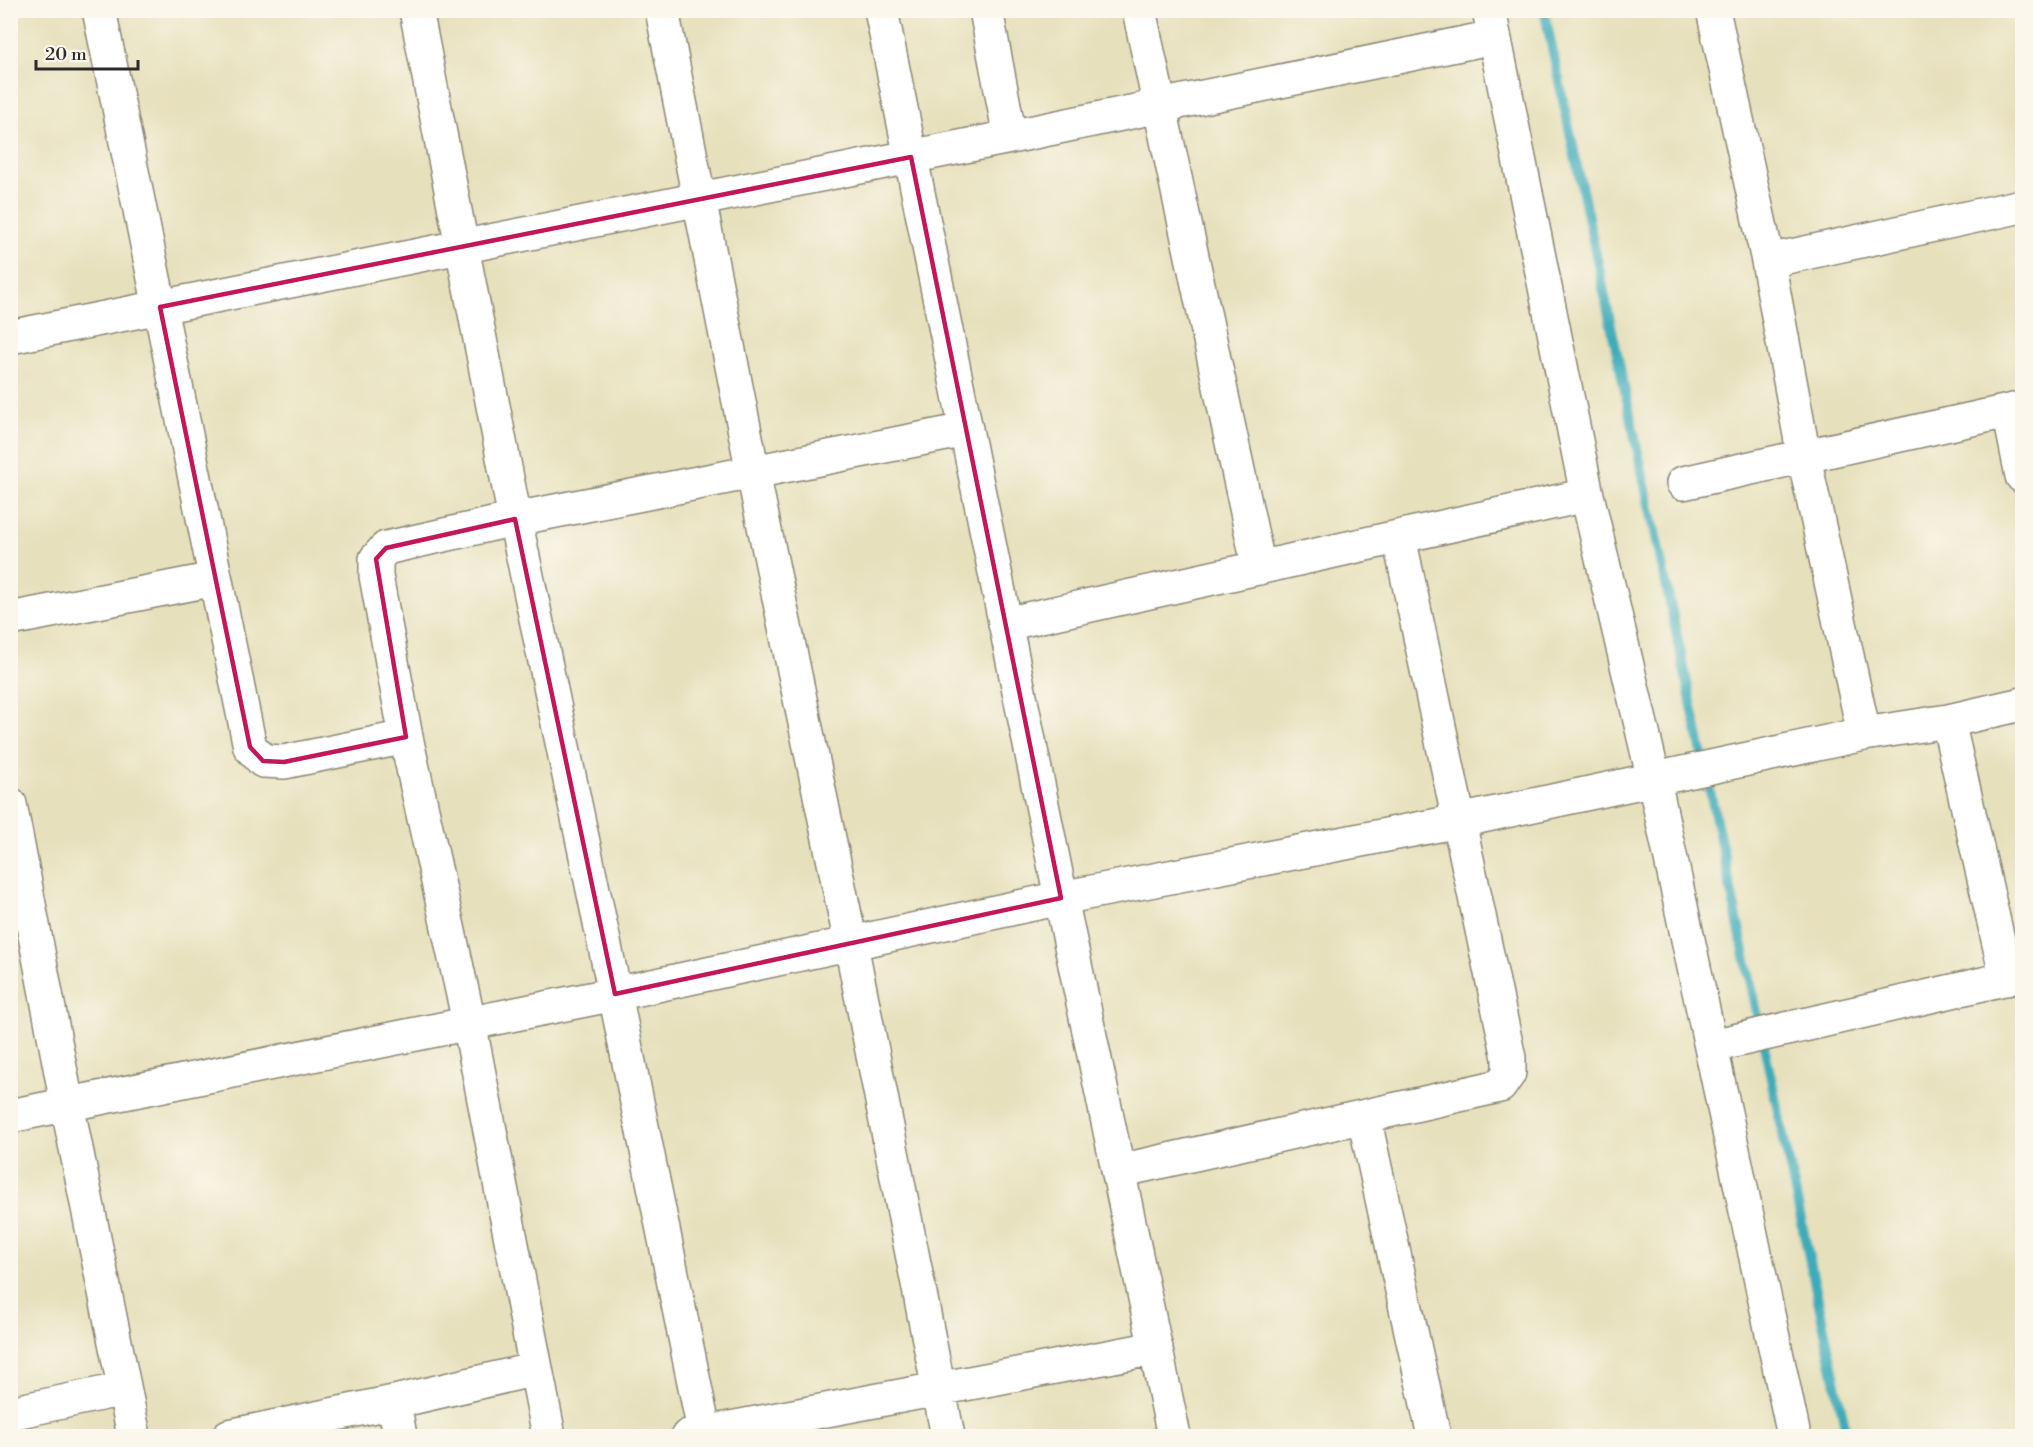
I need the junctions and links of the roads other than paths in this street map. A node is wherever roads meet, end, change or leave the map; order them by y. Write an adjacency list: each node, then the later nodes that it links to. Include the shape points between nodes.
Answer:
1 (99, 10): 16 (street)
2 (416, 10): 14 (street)
3 (662, 10): 12 (street)
4 (881, 10): 11 (street)
5 (986, 10): 10 (street)
6 (1139, 10): 9 (street)
7 (1713, 10): 15 (street)
8 (1492, 24): 9 (street); 24 (street)
9 (1160, 106): 10 (street); 27 (street)
10 (1010, 137): 11 (street)
11 (911, 157): 12 (street); 19 (street)
12 (700, 199): 14 (street); 21 (street)
13 (2022, 206): 15 (street)
14 (462, 246): 16 (street); 25 (street)
15 (1768, 261): 20 (street)
16 (160, 307): 17 (street); 28 (street)
17 (10, 337)
18 (2016, 410): 20 (street); 22 (street)
19 (966, 430): 21 (street); 30 (street)
20 (1804, 457): 23 (street); 33 (street)
21 (753, 473): 25 (street); 39 (street)
22 (2022, 476)
23 (1683, 483)
24 (1587, 495): 26 (street); 35 (street)
25 (515, 519): 34 (street, via 386,548 376,560); 41 (street)
26 (1399, 537): 27 (street); 37 (street)
27 (1259, 568): 30 (street)
28 (216, 579): 29 (street); 34 (street, via 250,747 264,761 284,762)
29 (10, 619)
30 (1005, 624): 38 (street)
31 (2022, 704): 32 (street)
32 (1948, 721): 33 (street); 40 (street)
33 (1864, 734): 35 (street)
34 (406, 737): 42 (street)
35 (1654, 780): 37 (street); 43 (street)
36 (12, 814): 44 (street)
37 (1459, 821): 38 (street); 46 (street, via 1509,1073 1500,1086)
38 (1061, 898): 39 (street); 47 (street)
39 (851, 944): 41 (street); 51 (street)
40 (2015, 977): 43 (street)
41 (615, 994): 42 (street); 54 (street)
42 (469, 1022): 44 (street); 49 (street)
43 (1712, 1046): 62 (street)
44 (67, 1104): 45 (street); 50 (street)
45 (10, 1116)
46 (1364, 1117): 47 (street); 61 (street)
47 (1119, 1172): 48 (street)
48 (1156, 1348): 51 (street); 60 (street)
49 (536, 1369): 52 (street); 58 (street)
50 (124, 1389): 53 (street); 55 (street)
51 (938, 1390): 54 (street); 59 (street)
52 (394, 1402): 56 (street); 57 (street)
53 (10, 1413)
54 (699, 1436)
55 (134, 1437)
56 (229, 1437)
57 (400, 1437)
58 (549, 1437)
59 (948, 1437)
60 (1174, 1437)
61 (1434, 1437)
62 (1794, 1437)

